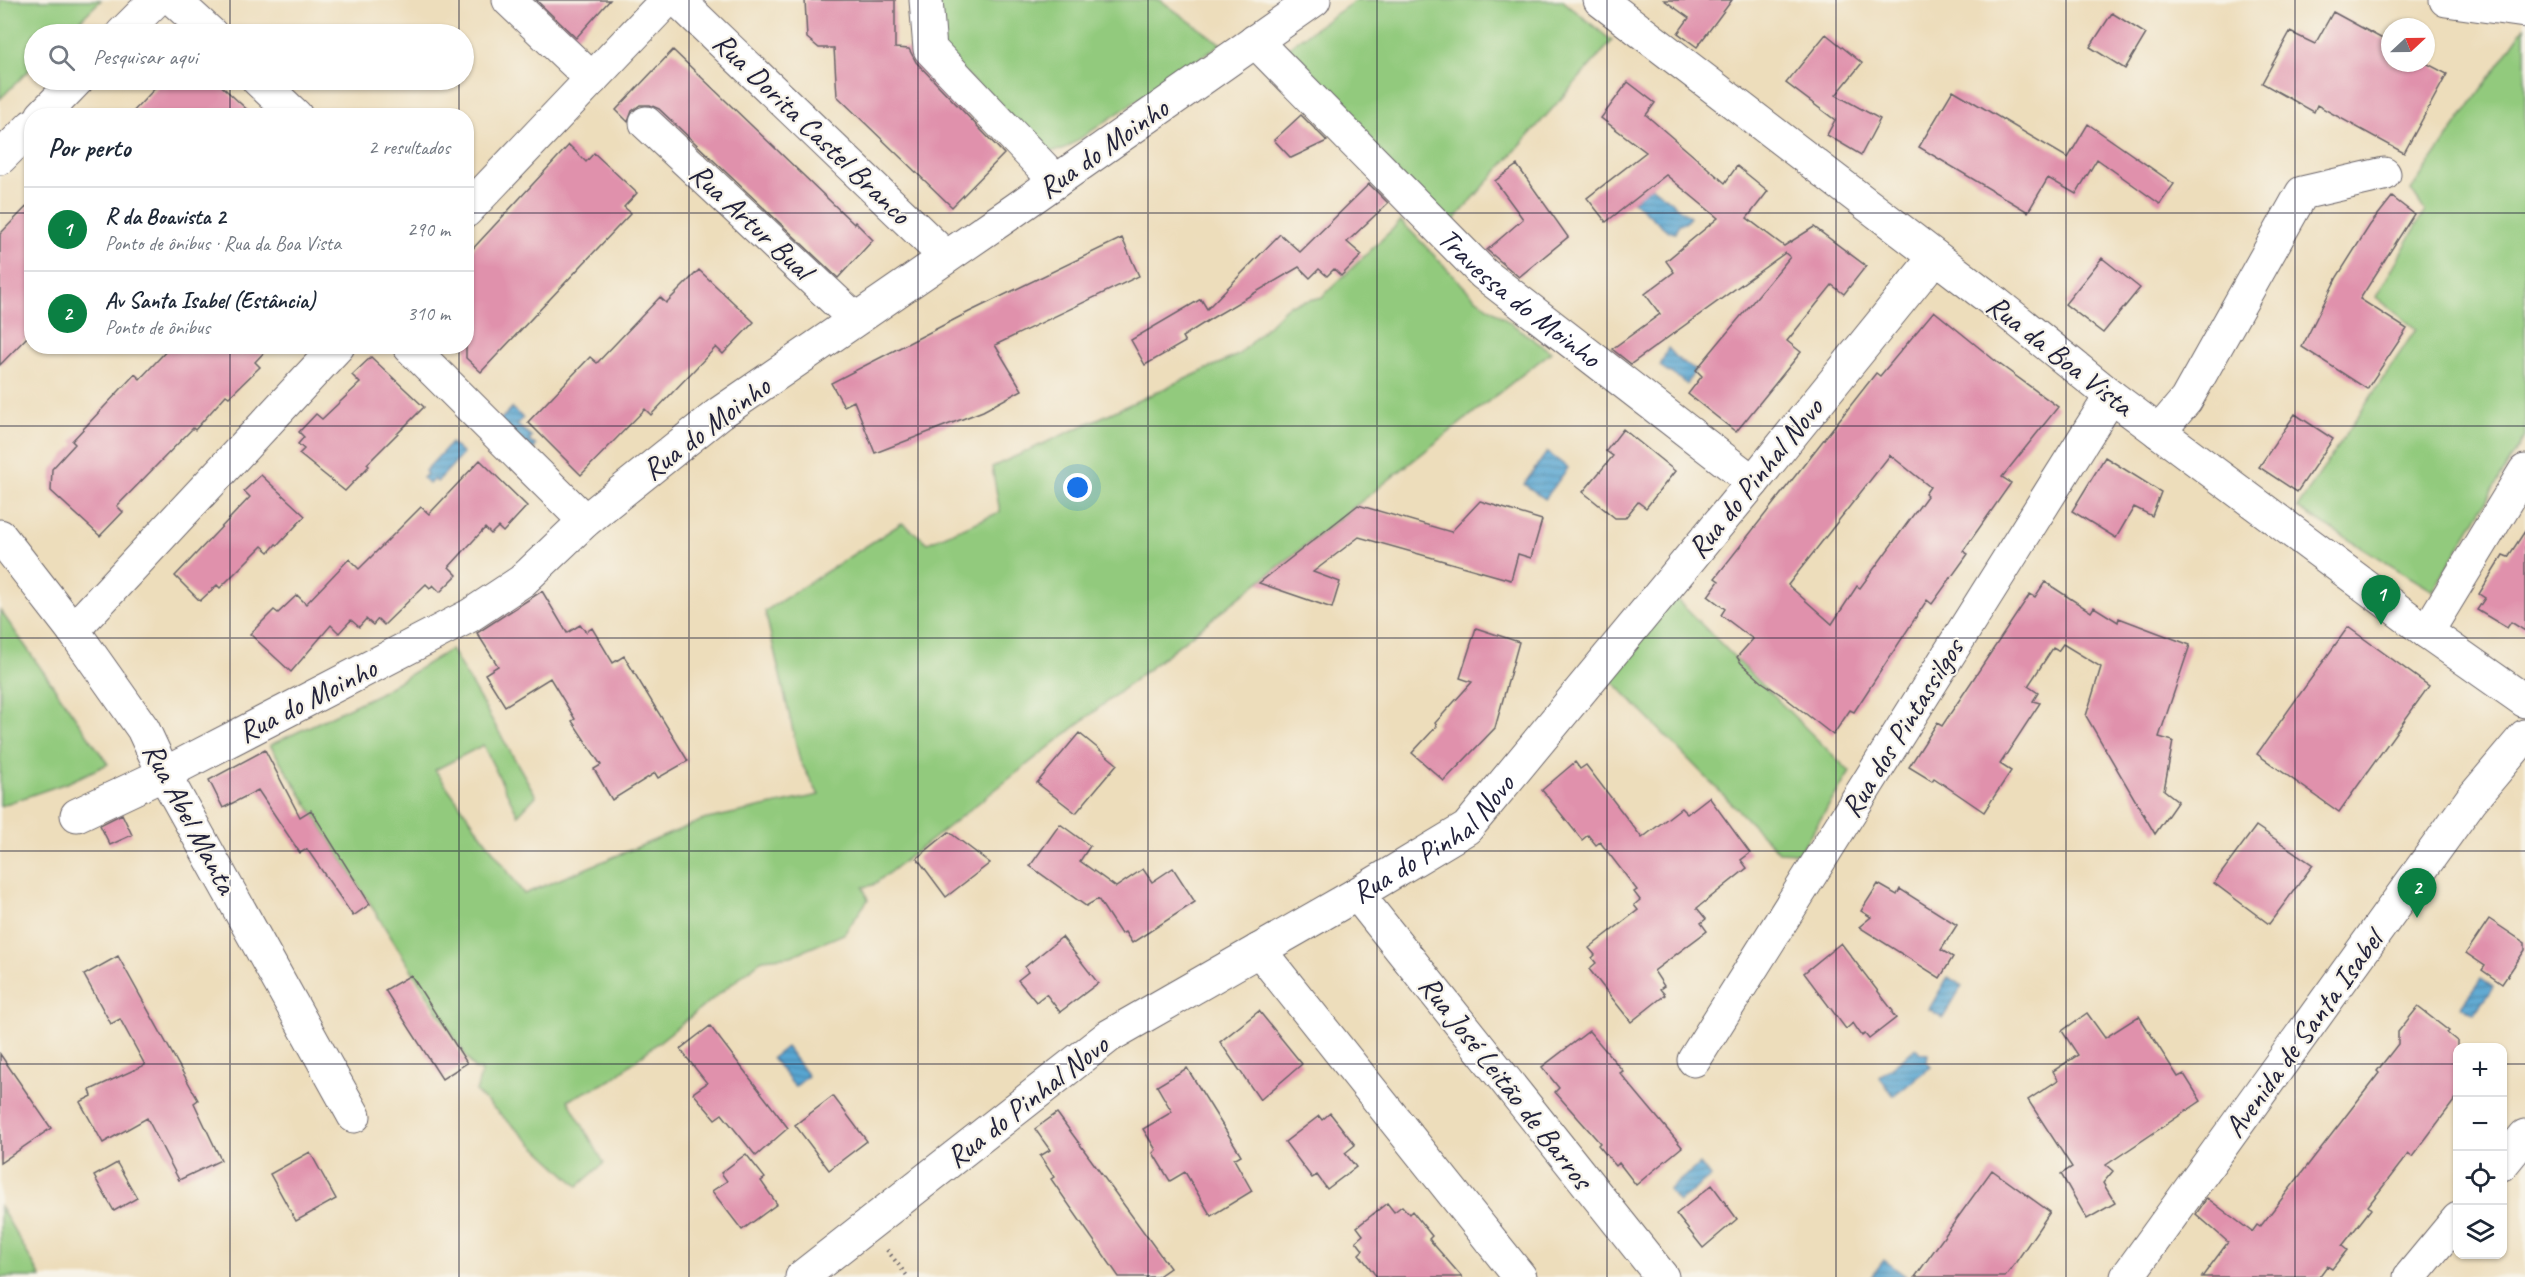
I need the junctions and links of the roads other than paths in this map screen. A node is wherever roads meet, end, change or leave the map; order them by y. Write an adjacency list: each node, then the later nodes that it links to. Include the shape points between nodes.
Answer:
1 (156, 0): 11 (street)
2 (174, 0): 12 (street)
3 (509, 0): 14 (street)
4 (667, 0): 14 (street)
5 (678, 0): 25 (street, Rua Dorita Castel Branco)
6 (926, 0): 23 (street, via 930,49)
7 (1314, 0): 13 (street, Rua do Moinho)
8 (1600, 0): 26 (street, Rua da Boa Vista)
9 (2446, 0): 10 (street)
10 (2525, 11)
11 (132, 24)
12 (200, 24)
13 (1255, 41): 23 (street, Rua do Moinho); 33 (street, Travessa do Moinho, via 1484,274)
14 (592, 79): 24 (street)
15 (67, 90): 17 (street)
16 (269, 90): 18 (street)
17 (50, 108)
18 (288, 108)
19 (646, 123): 27 (street, Rua Artur Bual)
20 (24, 134): 21 (street)
21 (0, 158)
22 (2384, 174): 31 (street, via 2302,193 2186,400)
23 (1056, 181): 25 (street, Rua do Moinho)
24 (474, 203)
25 (946, 256): 27 (street, Rua do Moinho)
26 (1935, 257): 30 (street, Rua da Boa Vista); 33 (street, Rua do Pinhal Novo)
27 (855, 320): 34 (street, Rua do Moinho, via 720,413)
28 (331, 354): 36 (street)
29 (417, 354): 34 (street)
30 (2110, 396): 31 (street, Rua da Boa Vista); 44 (street, Rua dos Pintassilgos)
31 (2159, 432): 37 (street, Rua da Boa Vista)
32 (2525, 471): 37 (street)
33 (1753, 482): 42 (street, Rua do Pinhal Novo, via 1467,828)
34 (585, 522): 40 (street, Rua do Moinho, via 522,581 470,616)
35 (0, 536): 36 (street, Rua Abel Manta)
36 (73, 630): 40 (street, Rua Abel Manta, via 143,729)
37 (2427, 632): 38 (street, Rua da Boa Vista)
38 (2525, 701)
39 (2525, 736): 52 (street, Avenida de Santa Isabel, via 2471,800)
40 (164, 774): 41 (street, Rua do Moinho); 45 (street, Rua Abel Manta)
41 (77, 815)
42 (1358, 894): 43 (street, Rua do Pinhal Novo); 49 (street, Rua José Leitão de Barros)
43 (1259, 950): 50 (street, Rua do Pinhal Novo, via 1109,1036); 51 (street)
44 (1694, 1060)
45 (354, 1116)
46 (2525, 1136): 47 (street)
47 (2507, 1158)
48 (2453, 1224): 53 (street)
49 (1654, 1274)
50 (802, 1277)
51 (1520, 1277)
52 (2127, 1277)
53 (2410, 1277)

